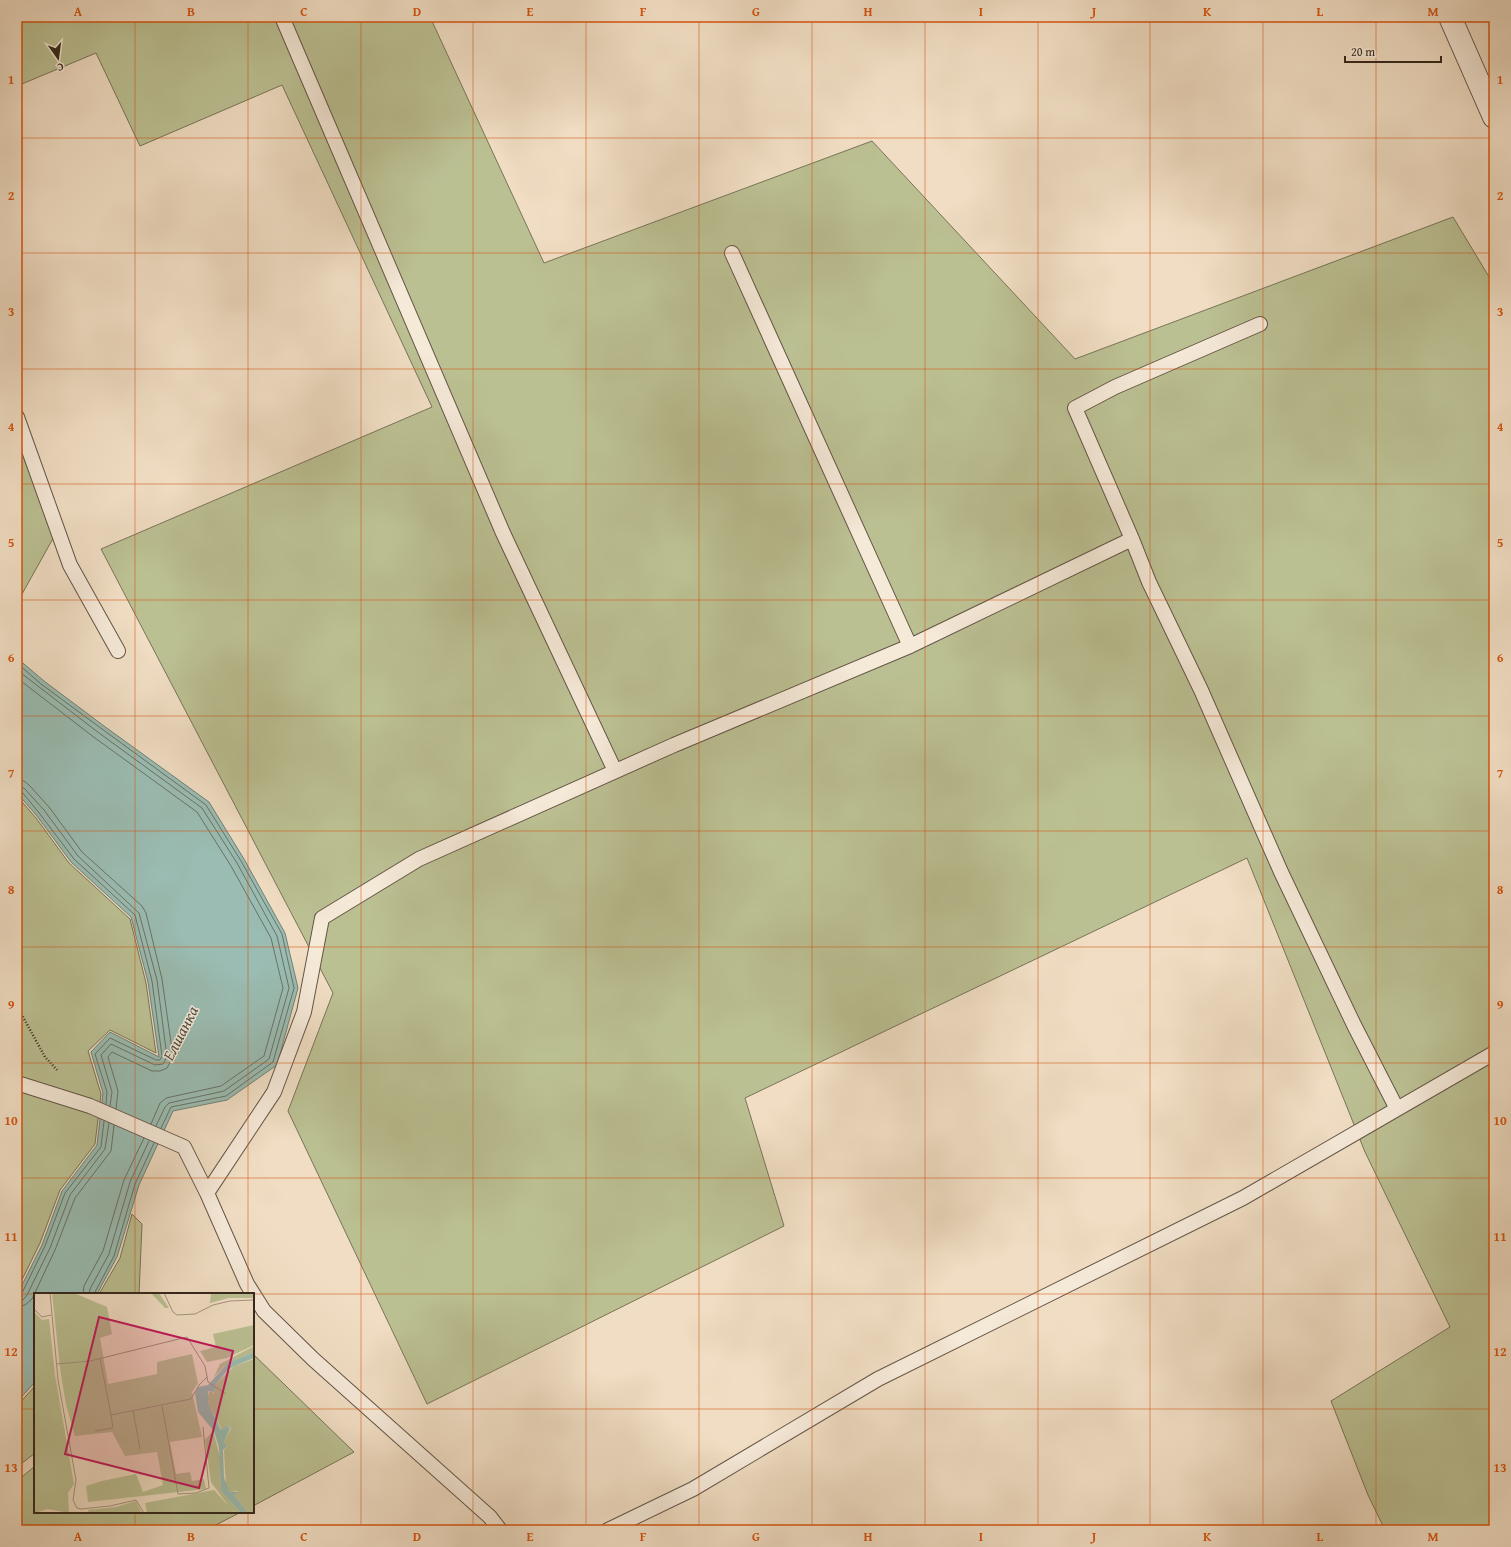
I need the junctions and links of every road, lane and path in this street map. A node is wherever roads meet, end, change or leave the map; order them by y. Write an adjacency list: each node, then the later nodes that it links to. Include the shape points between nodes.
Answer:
1 (282, 17): 10 (lane, via 503,533)
2 (1450, 17): 3 (street)
3 (1494, 117)
4 (732, 253): 8 (lane)
5 (1260, 324): 7 (lane, via 1115,387 1075,408)
6 (17, 417): 9 (lane, via 70,565)
7 (1132, 539): 8 (lane); 15 (lane, via 1148,582 1202,690 1281,872)
8 (910, 646): 10 (lane)
9 (118, 651)
10 (615, 771): 16 (lane, via 419,859 322,918 304,1012 274,1092)
11 (17, 1006): 13 (path, via 46,1057)
12 (1494, 1053): 15 (lane)
13 (60, 1073)
14 (17, 1083): 16 (lane, via 90,1106 184,1147)
15 (1397, 1109): 20 (lane, via 1243,1198 878,1379 693,1489)
16 (208, 1193): 17 (lane)
17 (253, 1293)
18 (254, 1295): 19 (lane, via 264,1311 313,1359 490,1517)
19 (500, 1530)
20 (608, 1530)

